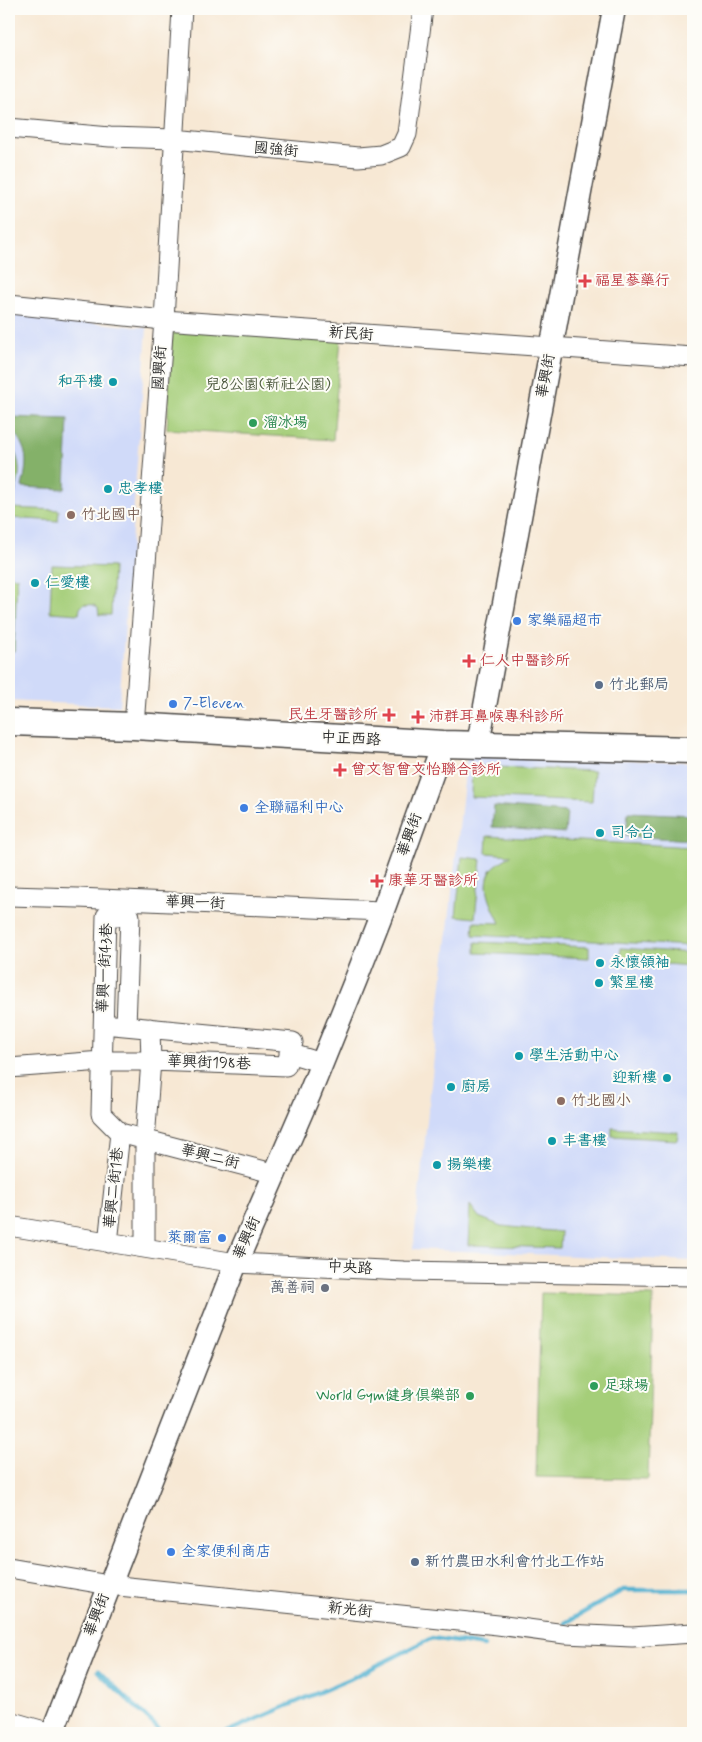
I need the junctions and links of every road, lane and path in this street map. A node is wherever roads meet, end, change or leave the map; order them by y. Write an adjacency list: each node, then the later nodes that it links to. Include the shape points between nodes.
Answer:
1 (182, 9): 5 (street, 國興街)
2 (423, 9): 5 (street, 國強街, via 407,134 401,147 382,155 358,157)
3 (614, 9): 8 (street, 華興街)
4 (9, 128): 5 (street, 國強街)
5 (174, 139): 7 (street, 國興街)
6 (9, 304): 7 (street, 新民街)
7 (164, 320): 8 (street, 新民街); 11 (street, 國興街)
8 (552, 348): 9 (street, 新民街); 13 (street, 華興街)
9 (693, 357)
10 (9, 722): 11 (main road, 中正西路)
11 (134, 726): 12 (main road, 中正西路)
12 (443, 744): 13 (main road, 中正西路); 16 (street, 華興街)
13 (478, 744): 14 (main road, 中正西路)
14 (693, 750)
15 (9, 896): 16 (street, 華興一街)
16 (381, 911): 23 (street, 華興街)
17 (103, 1024): 18 (street, 華興街198巷); 18 (street, 華興一街43巷, via 106,916 130,916); 22 (street, 華興一街43巷)
18 (126, 1026): 19 (street, 華興街198巷)
19 (150, 1028): 20 (street, 華興街198巷, via 293,1042); 21 (street, 華興街198巷)
20 (290, 1053): 21 (street, 華興街198巷, via 286,1066); 23 (street)
21 (151, 1061): 22 (street); 26 (street)
22 (102, 1062): 24 (street); 25 (street, 華興二街, via 101,1114)
23 (322, 1063): 27 (street, 華興街)
24 (9, 1068)
25 (120, 1133): 26 (street, 華興二街); 29 (street, 華興二街1巷)
26 (145, 1140): 27 (street, 華興二街); 30 (street, 華興二街1巷)
27 (276, 1174): 31 (street, 華興街)
28 (9, 1226): 29 (street, 中央路)
29 (108, 1243): 30 (street, 中央路)
30 (145, 1247): 31 (street, 中央路)
31 (236, 1263): 32 (street, 中央路, via 404,1271); 34 (street, 華興街)
32 (693, 1276)
33 (9, 1568): 34 (street, 新光街)
34 (109, 1585): 35 (street, 新光街, via 565,1634 632,1636); 37 (street, 華興街)
35 (693, 1633)
36 (9, 1721): 37 (street)
37 (51, 1733)

